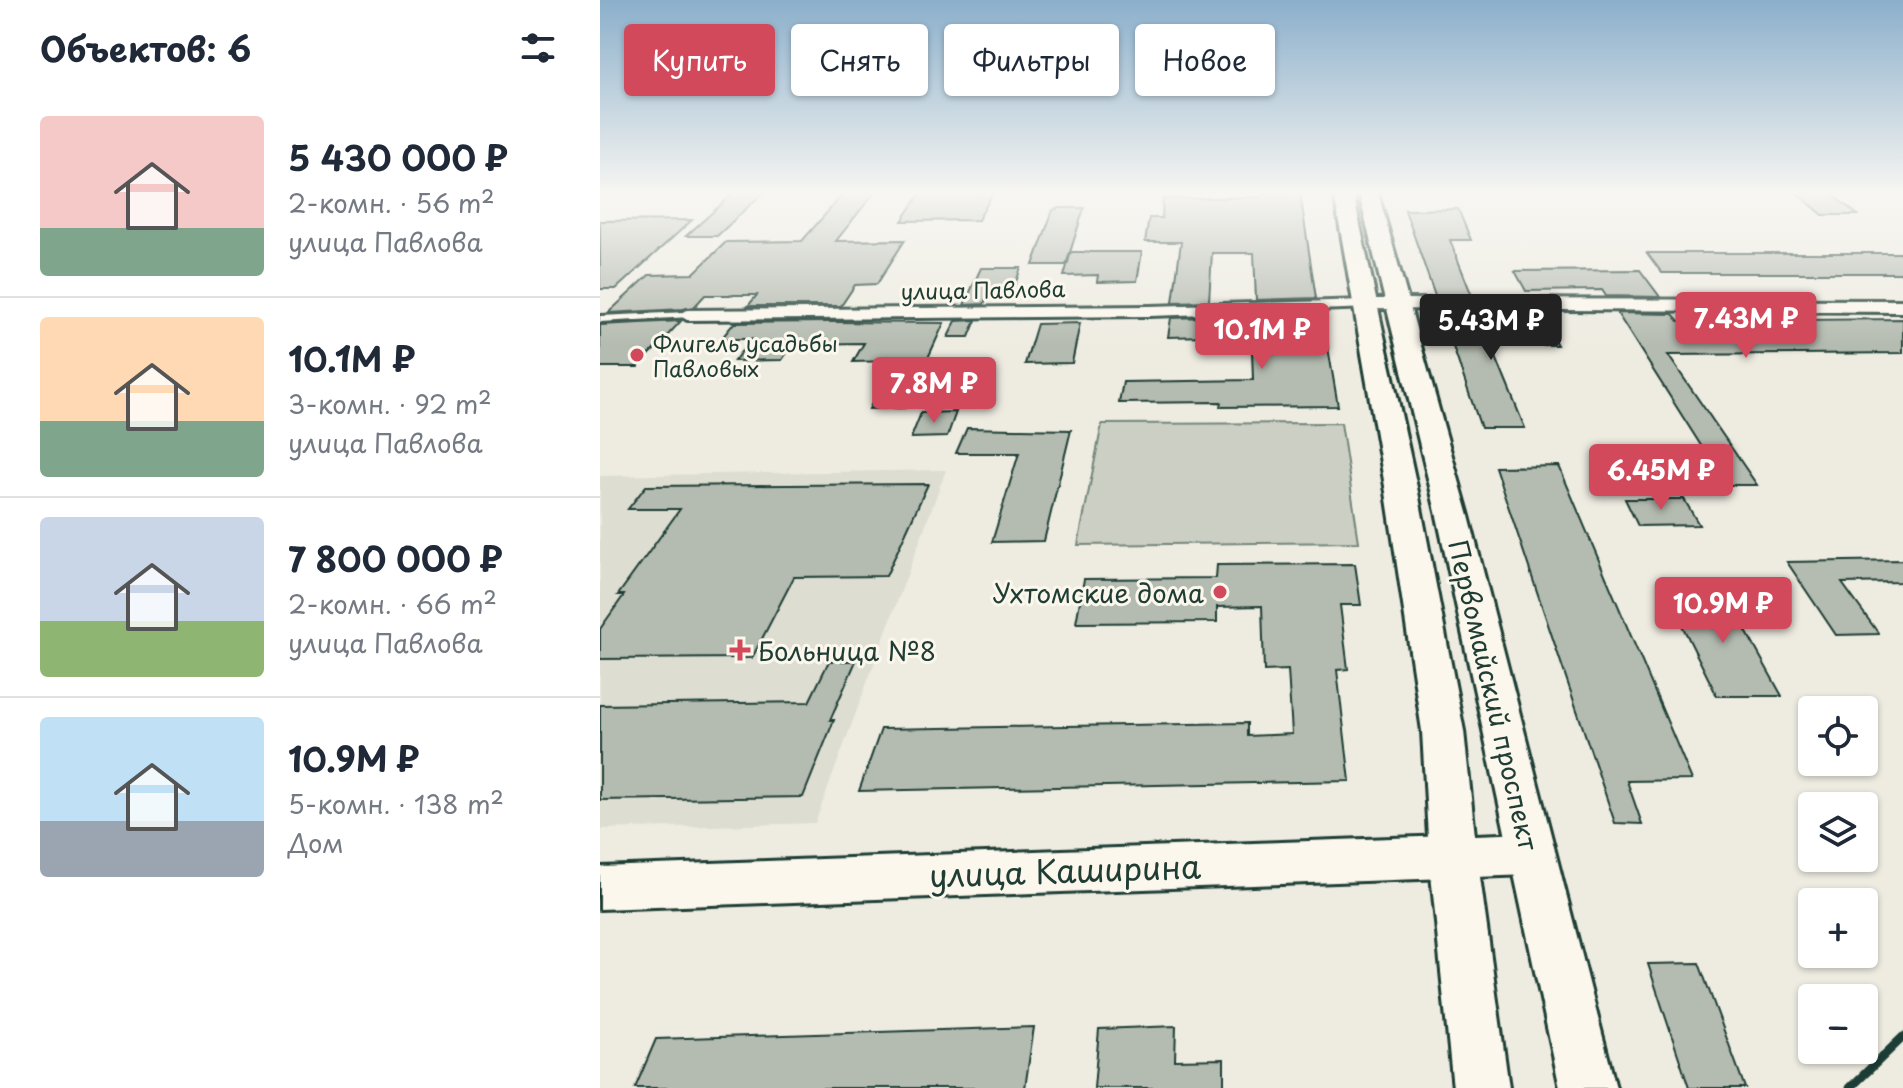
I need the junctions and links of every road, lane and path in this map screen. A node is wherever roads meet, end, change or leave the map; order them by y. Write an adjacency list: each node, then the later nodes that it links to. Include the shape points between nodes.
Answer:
1 (1360, 244): 3 (main road, Первомайский проспект)
2 (1374, 244): 3 (main road, Первомайский проспект)
3 (1381, 304): 4 (street, улица Павлова); 5 (street, улица Павлова); 7 (main road, Первомайский проспект, via 1457,531); 8 (main road, Первомайский проспект, via 1402,492 1443,731)
4 (1903, 306)
5 (687, 315): 6 (street, улица Павлова)
6 (600, 319)
7 (1530, 854): 8 (main road, улица Каширина); 11 (main road, Первомайский проспект)
8 (1453, 855): 9 (main road, улица Каширина); 10 (main road, Первомайский проспект)
9 (600, 888)
10 (1481, 1088)
11 (1588, 1088)

